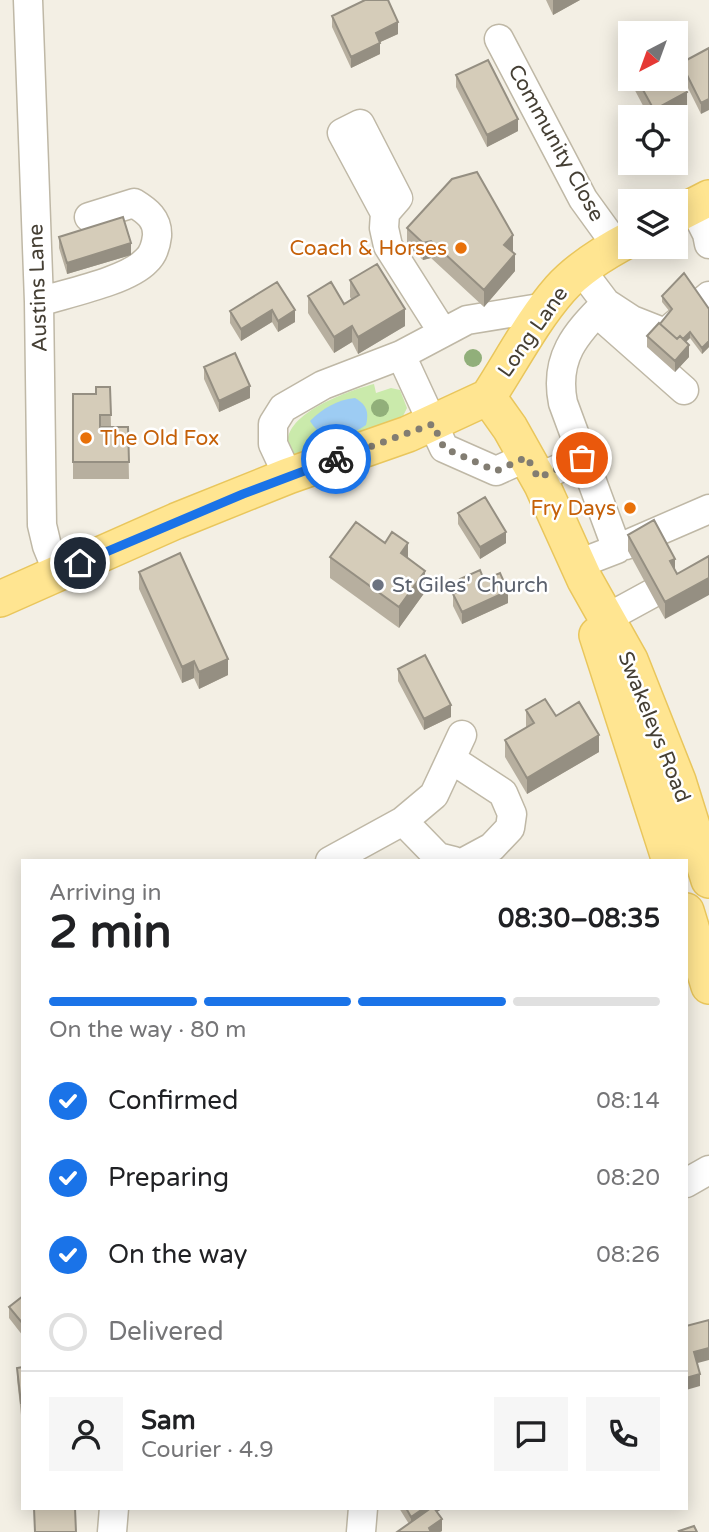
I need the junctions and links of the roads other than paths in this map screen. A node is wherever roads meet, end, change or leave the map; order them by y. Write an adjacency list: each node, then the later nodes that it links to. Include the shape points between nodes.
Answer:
1 (28, 0): 11 (street, Austins Lane)
2 (499, 38): 6 (street, Community Close, via 583,199)
3 (692, 206): 7 (street)
4 (384, 213): 14 (street, via 388,246)
5 (89, 216): 11 (street, via 134,202 151,213 157,229 148,259 119,277)
6 (618, 237)
7 (709, 244)
8 (618, 245): 9 (main road, Long Lane)
9 (581, 270): 12 (main road, Long Lane); 13 (street, Long Lane)
10 (709, 296): 13 (street, via 665,333)
11 (39, 302): 25 (street, Austins Lane, via 42,525)
12 (546, 307): 14 (street, via 467,320); 17 (main road, Long Lane)
13 (601, 308): 16 (street); 19 (street, Long Lane, via 573,339 561,365 563,403)
14 (442, 331): 15 (street)
15 (401, 355): 18 (street); 21 (street, via 323,385 283,408 273,424 274,444)
16 (684, 390)
17 (488, 397): 18 (main road); 20 (main road, Swakeleys Road)
18 (433, 424): 20 (street, via 444,448 496,471); 21 (main road)
19 (582, 458): 20 (street); 23 (street, Long Lane)
20 (532, 467): 24 (main road, Swakeleys Road)
21 (288, 476): 25 (main road)
22 (709, 509): 23 (street)
23 (617, 549): 24 (street)
24 (582, 572): 28 (main road, Swakeleys Road); 33 (main road, Swakeleys Road, via 594,624)
25 (58, 573): 27 (main road)
26 (652, 594): 28 (street)
27 (0, 599)
28 (607, 618): 34 (main road, Swakeleys Road, via 630,660 678,781)
29 (403, 821): 30 (street); 31 (street, via 438,857); 32 (street, via 434,795 456,747 503,793 512,814 510,828)
30 (334, 859)
31 (446, 859)
32 (469, 859)
33 (669, 859)
34 (709, 880)
35 (688, 918): 36 (main road)
36 (709, 986)
37 (709, 1171): 38 (street)
38 (688, 1182)
39 (114, 1510): 41 (street)
40 (363, 1510): 42 (street)
41 (112, 1532)
42 (361, 1532)

